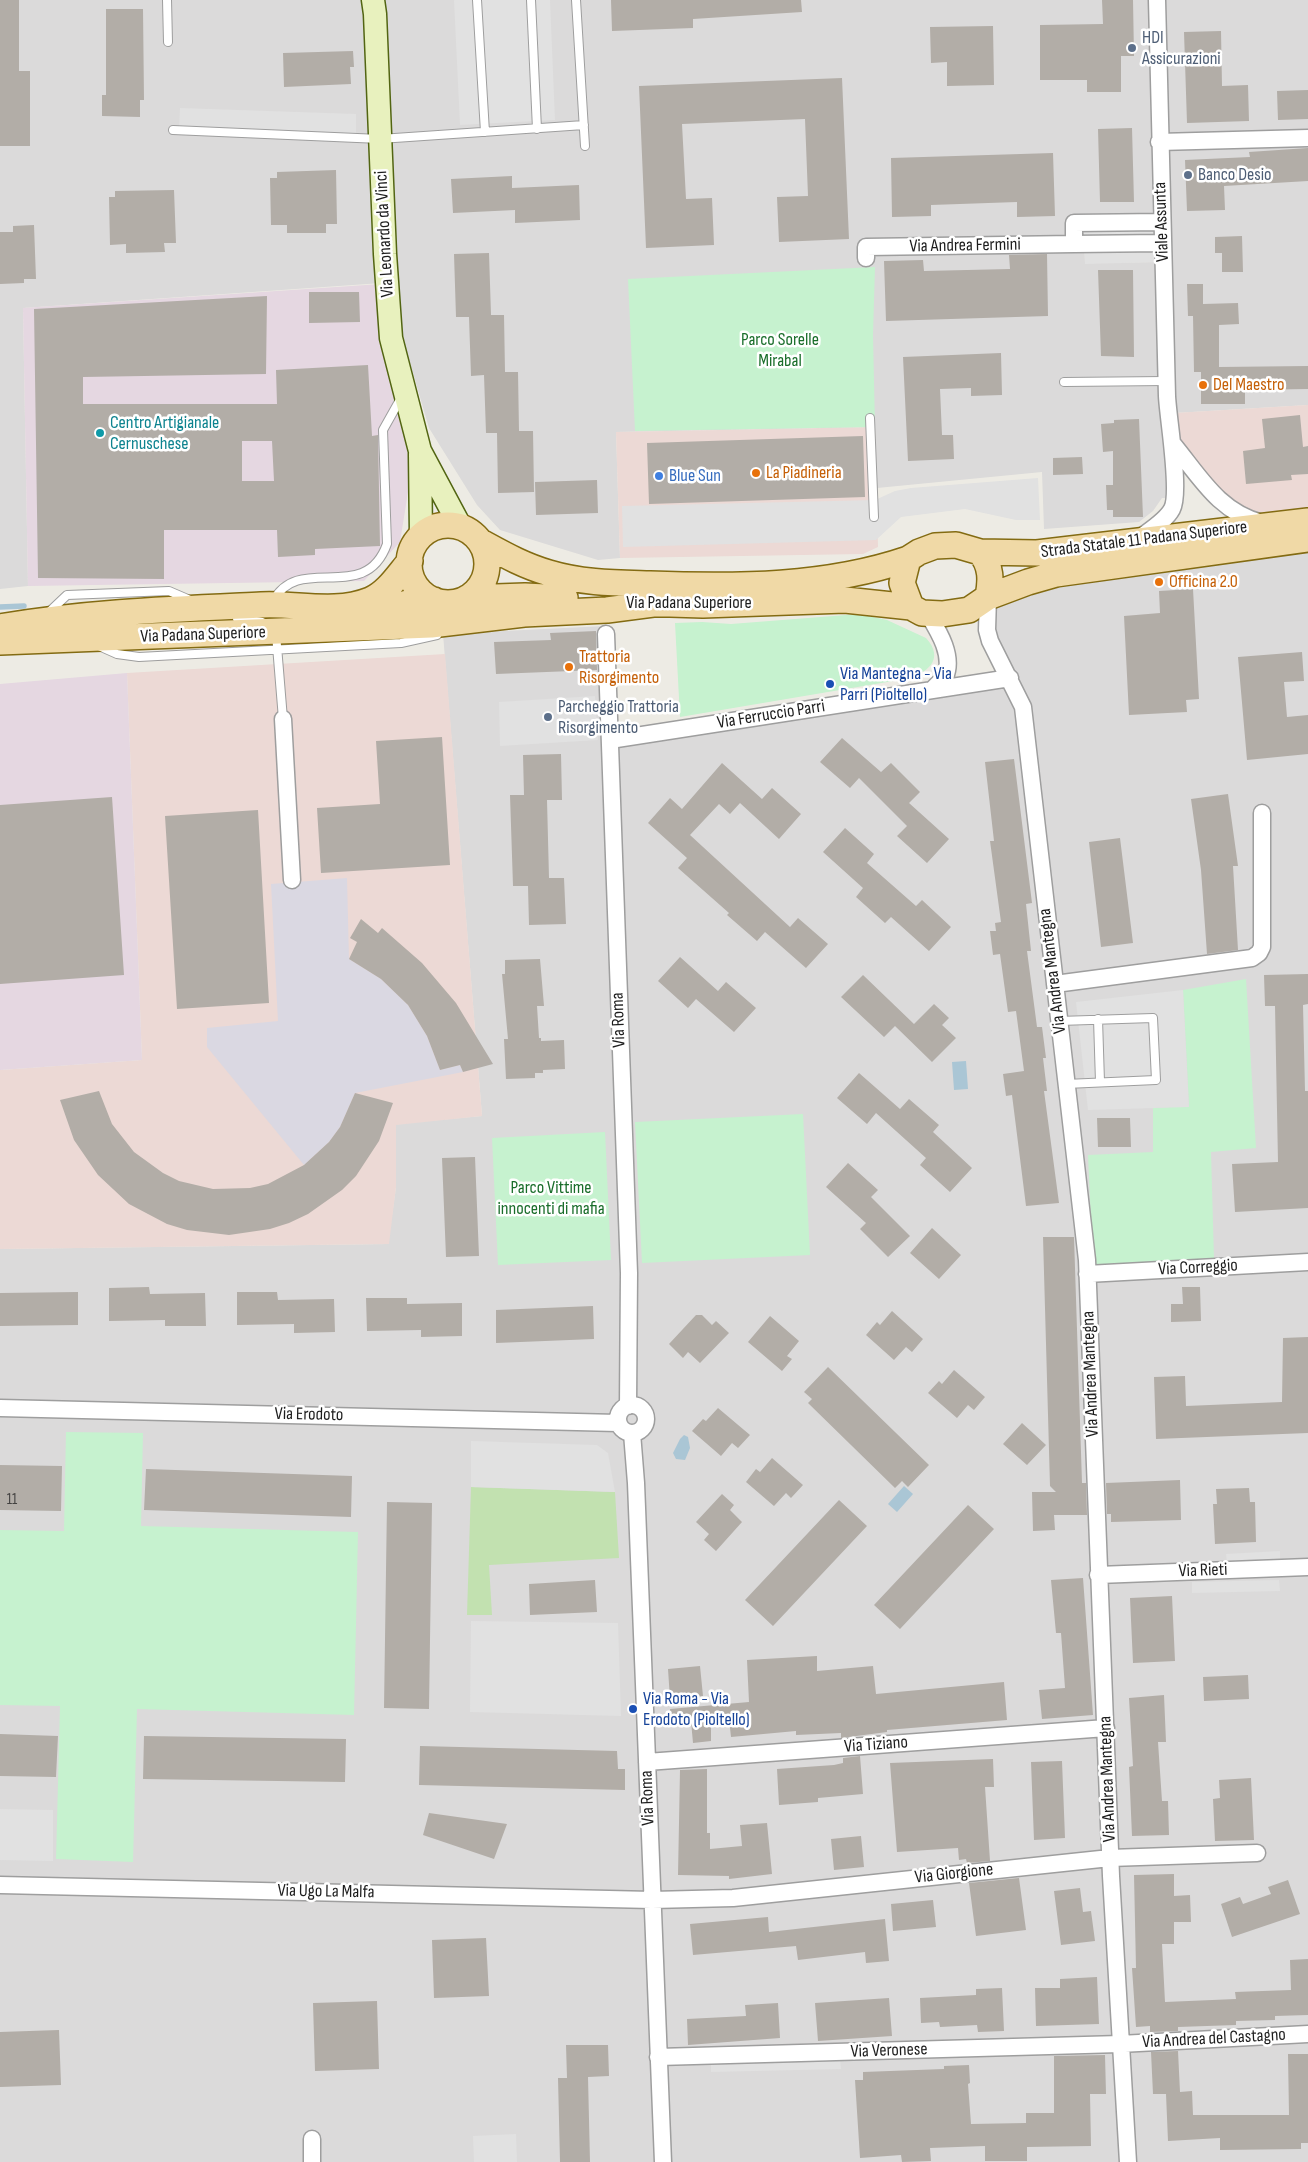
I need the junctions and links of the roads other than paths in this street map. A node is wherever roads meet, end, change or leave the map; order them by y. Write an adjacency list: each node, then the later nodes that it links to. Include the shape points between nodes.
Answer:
1 (167, 0): 7 (lane)
2 (477, 0): 11 (lane)
3 (531, 0): 9 (lane)
4 (576, 0): 8 (lane)
5 (1157, 0): 14 (street, Viale Assunta)
6 (375, 5): 13 (street, Via Leonardo da Vinci)
7 (168, 42)
8 (584, 126): 9 (lane); 15 (lane)
9 (537, 129): 11 (lane)
10 (173, 130): 13 (lane)
11 (485, 132): 13 (lane)
12 (1308, 138): 14 (street)
13 (380, 139): 22 (street, Via Leonardo da Vinci, via 390,326)
14 (1159, 142): 16 (street, Viale Assunta)
15 (585, 146)
16 (1162, 222): 17 (street, Viale Assunta); 18 (street, via 1074,223)
17 (1162, 243): 18 (street, Via Andrea Fermini); 20 (street, Viale Assunta)
18 (1074, 244): 19 (street, Via Andrea Fermini, via 866,247)
19 (866, 258)
20 (1166, 381): 21 (lane); 24 (street, Viale Assunta)
21 (1064, 382)
22 (404, 392): 25 (street, Via Leonardo da Vinci); 41 (lane, via 383,430 387,544 384,555 376,565 358,575 285,584)
23 (870, 418): 26 (lane)
24 (1173, 444): 29 (street, via 1227,508); 32 (street, Viale Assunta, via 1173,505 1162,520)
25 (420, 451): 28 (street, Via Leonardo da Vinci); 30 (street, Via Leonardo da Vinci)
26 (874, 517)
27 (1308, 521): 29 (main road, Strada Statale 11 Padana Superiore)
28 (460, 526): 30 (main road, via 439,526); 33 (main road, Via Padana Superiore)
29 (1270, 526): 32 (main road, Strada Statale 11 Padana Superiore)
30 (420, 536): 36 (main road, Via Padana Superiore)
31 (1308, 539): 37 (main road, Strada Statale 11 Padana Superiore, via 1056,574)
32 (1135, 541): 34 (main road, Strada Statale 11 Padana Superiore, via 1038,553)
33 (481, 542): 35 (main road, Via Padana Superiore, via 521,564 551,574 639,584 733,585 835,578); 38 (main road, via 487,561 486,574 480,588)
34 (980, 552): 35 (main road, Strada Statale 11 Padana Superiore, via 956,545 942,545 923,550); 37 (main road, via 990,572)
35 (908, 559): 42 (main road, via 902,583)
36 (410, 561): 39 (main road, via 416,585); 41 (main road, Via Padana Superiore, via 384,591 364,602 313,608)
37 (988, 597): 42 (main road, Strada Statale 11 Padana Superiore, via 969,610 952,614); 51 (street, Via Andrea Mantegna, via 990,641)
38 (467, 598): 39 (main road, Via Padana Superiore, via 448,602); 40 (main road, Via Padana Superiore, via 531,596)
39 (434, 600): 46 (main road, Via Padana Superiore, via 411,602)
40 (653, 604): 42 (main road, Via Padana Superiore, via 845,600); 45 (main road, via 524,614)
41 (271, 605): 43 (main road, Via Padana Superiore)
42 (919, 610): 52 (street, via 940,634 947,661 945,677)
43 (219, 613): 44 (main road, Via Padana Superiore); 50 (lane, Via Padana Superiore, via 259,621)
44 (51, 619): 47 (lane, Via Padana Superiore); 49 (main road, Via Padana Superiore)
45 (459, 623): 46 (main road); 50 (lane, via 438,635 401,643)
46 (301, 631): 50 (main road)
47 (94, 632): 49 (main road, Via Padana Superiore); 50 (main road, Via Padana Superiore)
48 (606, 634): 54 (street, Via Roma)
49 (2, 640)
50 (277, 641): 53 (lane)
51 (1010, 678): 52 (street, Via Ferruccio Parri); 57 (street, Via Andrea Mantegna, via 1023,707)
52 (933, 689): 54 (street, Via Ferruccio Parri)
53 (283, 719): 56 (street)
54 (610, 740): 64 (street, Via Roma, via 629,1273)
55 (1262, 813): 57 (street, via 1262,947 1259,953 1252,958)
56 (292, 880)
57 (1055, 984): 59 (street, Via Andrea Mantegna)
58 (1098, 1019): 59 (lane); 60 (lane); 60 (lane, via 1153,1018 1156,1080)
59 (1059, 1021): 61 (street, Via Andrea Mantegna)
60 (1100, 1082): 61 (lane)
61 (1066, 1084): 63 (street, Via Andrea Mantegna)
62 (1308, 1262): 63 (street, Via Correggio)
63 (1088, 1274): 69 (street, Via Andrea Mantegna)
64 (628, 1406): 66 (street, via 620,1412); 67 (street, via 638,1407 646,1417 643,1428)
65 (0, 1408): 66 (street, Via Erodoto)
66 (618, 1423): 67 (street)
67 (632, 1434): 71 (street, Via Roma)
68 (1308, 1567): 69 (street, Via Rieti)
69 (1098, 1575): 70 (street, Via Andrea Mantegna)
70 (1106, 1728): 71 (street, Via Tiziano); 73 (street, Via Andrea Mantegna)
71 (647, 1762): 75 (street, Via Roma)
72 (1257, 1853): 73 (street, Via Giorgione)
73 (1110, 1858): 75 (street, Via Giorgione, via 733,1898); 77 (street, Via Andrea Mantegna)
74 (0, 1885): 75 (street, Via Ugo La Malfa)
75 (652, 1900): 78 (street, Via Roma)
76 (1308, 2034): 77 (street, Via Andrea del Castagno)
77 (1120, 2044): 78 (street, Via Veronese); 82 (street, Via Andrea Mantegna)
78 (658, 2057): 81 (street, Via Roma)
79 (312, 2139): 80 (street)
80 (312, 2162)
81 (662, 2162)
82 (1128, 2162)

